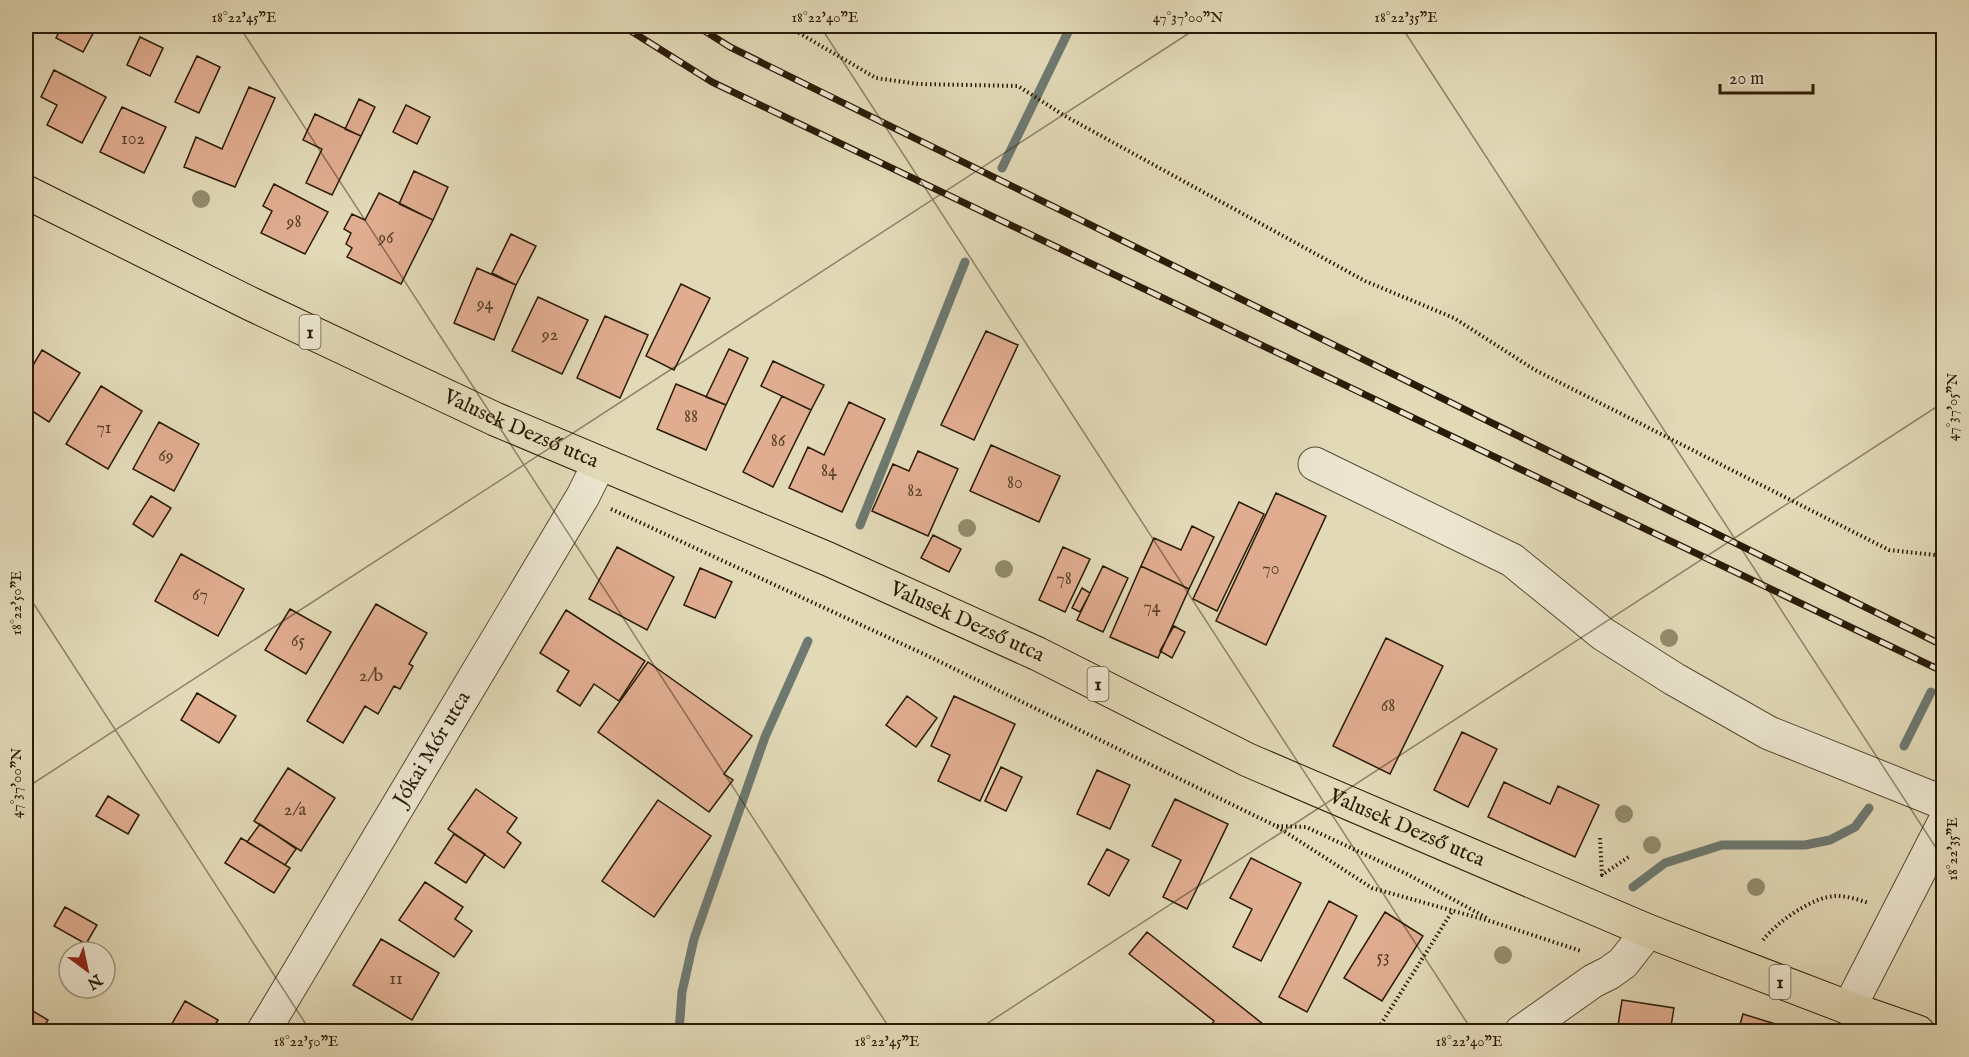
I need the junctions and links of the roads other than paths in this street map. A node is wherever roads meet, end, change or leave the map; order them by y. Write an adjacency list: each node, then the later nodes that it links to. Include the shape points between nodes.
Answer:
1 (26, 192): 2 (main road, Valusek Dezső utca / 1, via 353,353)
2 (599, 464): 6 (main road, Valusek Dezső utca / 1, via 828,559 1038,654 1248,760); 8 (street, Jókai Mór utca)
3 (1315, 464): 4 (street, via 1512,560 1603,634 1769,733)
4 (1944, 803)
5 (1944, 823): 7 (street)
6 (1648, 931): 7 (main road, Valusek Dezső utca / 1); 9 (street, via 1623,963)
7 (1849, 1008): 10 (main road, Valusek Dezső utca / 1)
8 (263, 1032)
9 (1521, 1032)
10 (1918, 1032)

